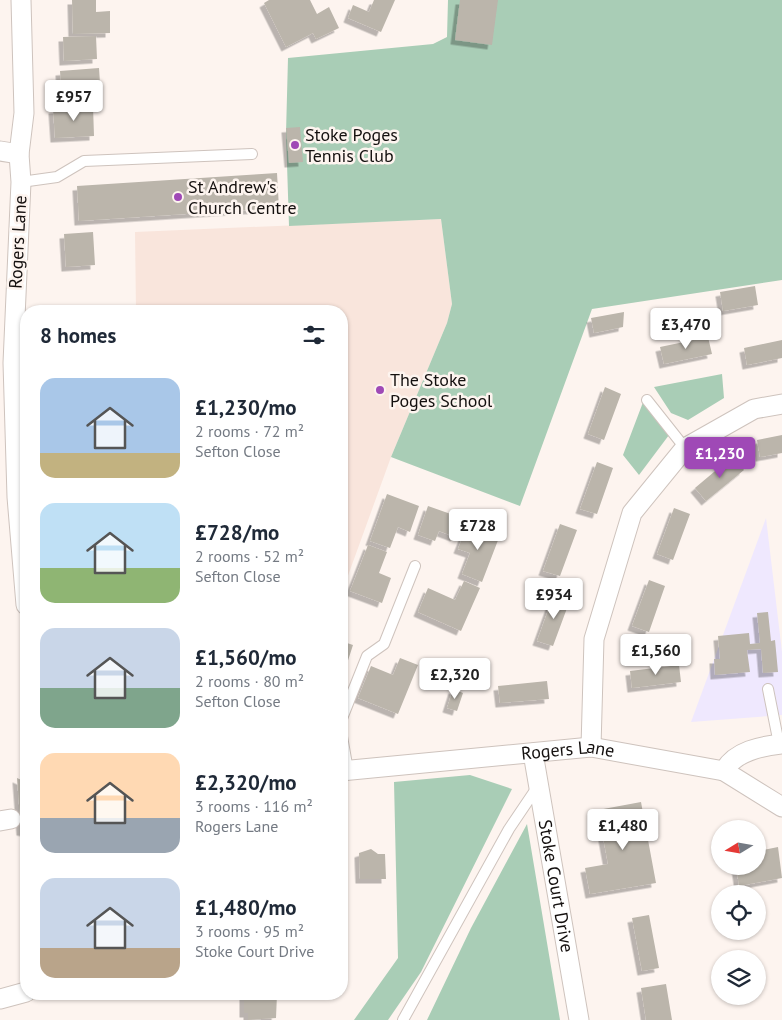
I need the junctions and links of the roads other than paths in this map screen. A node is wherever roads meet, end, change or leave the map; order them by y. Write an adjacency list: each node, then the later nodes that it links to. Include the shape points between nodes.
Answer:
1 (21, 0): 3 (street, Rogers Lane, via 24,113)
2 (0, 151): 3 (street)
3 (19, 154): 5 (street, Rogers Lane)
4 (252, 154): 5 (lane, via 84,161 57,177)
5 (21, 182): 9 (street, Rogers Lane, via 13,363)
6 (647, 400): 8 (lane)
7 (782, 404): 8 (street, via 754,409)
8 (685, 448): 14 (street, via 632,513 594,639)
9 (20, 533)
10 (415, 566): 12 (lane, via 384,644 367,656)
11 (768, 688): 13 (lane)
12 (348, 704)
13 (780, 744): 17 (street, via 756,747 729,762)
14 (591, 747): 15 (street, Rogers Lane); 17 (street, Rogers Lane)
15 (533, 753): 16 (street, Rogers Lane); 18 (street, Stoke Court Drive)
16 (348, 771)
17 (724, 771): 19 (street)
18 (540, 783): 22 (lane, via 509,829); 23 (street, Stoke Court Drive)
19 (782, 807)
20 (20, 994): 21 (street)
21 (0, 999)
22 (403, 1020)
23 (580, 1020)

